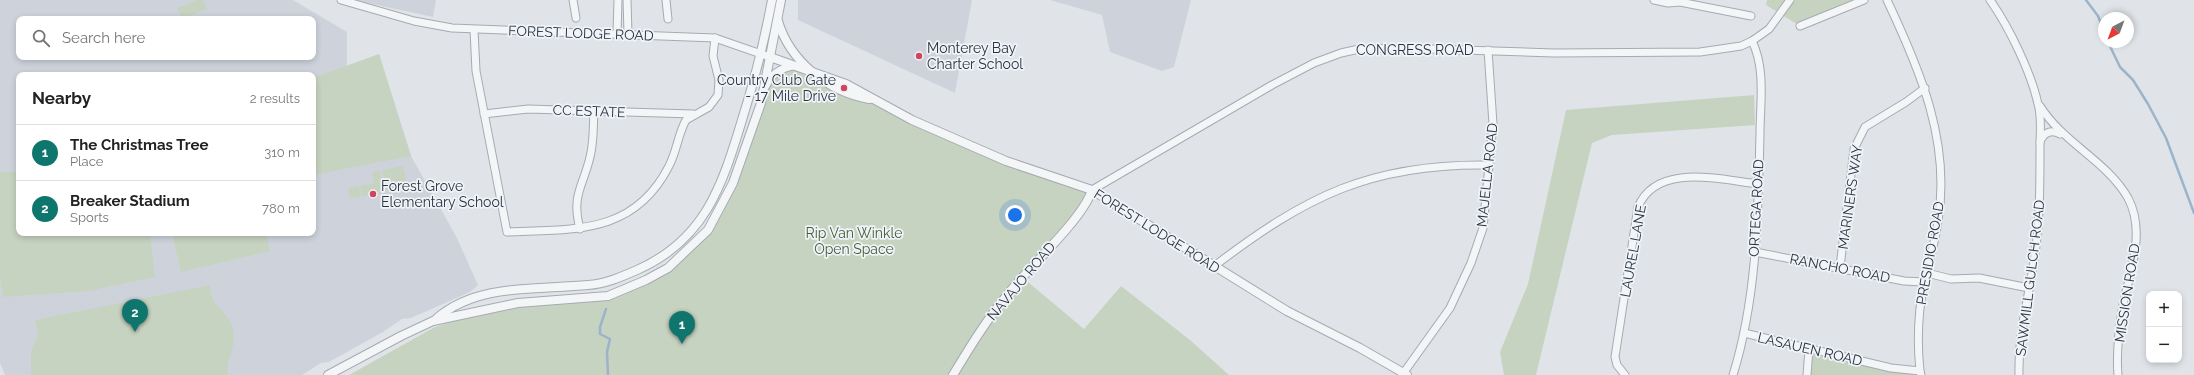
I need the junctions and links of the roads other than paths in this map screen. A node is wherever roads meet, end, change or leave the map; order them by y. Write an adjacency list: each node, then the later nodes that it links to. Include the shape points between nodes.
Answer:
1 (341, 0): 19 (street, FOREST LODGE ROAD, via 414,21)
2 (574, 0): 15 (street)
3 (618, 0): 20 (street)
4 (627, 0): 21 (street)
5 (666, 0): 16 (street)
6 (772, 0): 25 (street)
7 (781, 0): 17 (street)
8 (1654, 0): 14 (street, via 1680,2)
9 (1790, 0): 23 (street, CONGRESS ROAD, via 1769,29)
10 (1864, 0): 13 (street)
11 (1887, 0): 29 (street, PRESIDIO ROAD)
12 (1990, 0): 31 (street, SAWMILL GULCH ROAD, via 2012,38)
13 (1850, 2): 18 (street)
14 (1751, 16)
15 (576, 18)
16 (668, 19)
17 (777, 20): 26 (street); 28 (street, via 790,48)
18 (1800, 26)
19 (474, 30): 20 (street, FOREST LODGE ROAD); 33 (street, via 476,71)
20 (618, 34): 21 (street, FOREST LODGE ROAD)
21 (628, 34): 22 (street, FOREST LODGE ROAD)
22 (715, 38): 25 (street, FOREST LODGE ROAD); 34 (street, via 713,56 719,80 718,96 709,107)
23 (1752, 41): 24 (street, CONGRESS ROAD, via 1741,46 1700,52 1554,53); 38 (street, ORTEGA ROAD, via 1760,57)
24 (1488, 50): 37 (street, MAJELLA ROAD, via 1493,124); 39 (street, CONGRESS ROAD, via 1376,48 1327,57 1272,85)
25 (761, 55): 26 (street, FOREST LODGE ROAD); 47 (street, via 727,171 716,197 688,235 670,251 646,266 613,280 589,285 502,290 451,308)
26 (770, 57): 27 (street, FOREST LODGE ROAD); 30 (street)
27 (794, 66): 28 (street, FOREST LODGE ROAD); 30 (street, via 782,69 771,76)
28 (817, 74): 39 (street, FOREST LODGE ROAD, via 832,77 912,120 1006,161)
29 (1925, 88): 43 (street, MARINERS WAY, via 1870,122 1857,140); 44 (street, PRESIDIO ROAD, via 1937,128 1940,168 1940,209)
30 (763, 91): 47 (street, via 734,183 722,207 708,230 668,268 608,296 518,303)
31 (2039, 105): 35 (street, MISSION ROAD); 36 (street, SAWMILL GULCH ROAD)
32 (594, 111): 33 (street, CC ESTATE, via 528,109); 34 (street, CC ESTATE); 40 (street, via 593,145 578,192 577,216)
33 (484, 114): 40 (street, via 507,232)
34 (693, 114): 40 (street, via 682,127 669,166 646,198 612,220)
35 (2062, 135): 36 (street, via 2048,132); 58 (street, MISSION ROAD, via 2093,160 2119,186 2128,199 2135,217 2135,249 2119,330)
36 (2040, 143): 46 (street, SAWMILL GULCH ROAD, via 2041,198)
37 (1490, 165): 42 (street, via 1427,167 1384,174 1342,187 1299,207); 51 (street, MAJELLA ROAD, via 1483,228 1471,263 1450,308)
38 (1759, 184): 41 (street, ORTEGA ROAD); 54 (street, LAUREL LANE, via 1674,178 1654,186 1641,200 1615,357 1617,365)
39 (1092, 190): 42 (street, FOREST LODGE ROAD); 53 (street, NAVAJO ROAD, via 1089,200 1076,217 989,318)
40 (580, 229)
41 (1755, 252): 43 (street, RANCHO ROAD); 48 (street, ORTEGA ROAD)
42 (1213, 267): 51 (street, FOREST LODGE ROAD, via 1287,311)
43 (1840, 267): 45 (street, RANCHO ROAD)
44 (1927, 273): 45 (street, PRESIDIO ROAD); 46 (street, via 1951,279 1979,278)
45 (1924, 282): 50 (street, PRESIDIO ROAD, via 1918,338)
46 (2029, 288): 57 (street, SAWMILL GULCH ROAD, via 2020,339)
47 (433, 321): 52 (street)
48 (1744, 333): 49 (street, LASAUEN ROAD); 55 (street, ORTEGA ROAD)
49 (1809, 349): 50 (street, LASAUEN ROAD); 56 (street)
50 (1920, 373)
51 (1404, 374)
52 (328, 375)
53 (953, 375)
54 (1625, 375)
55 (1733, 375)
56 (1807, 375)
57 (2019, 375)
58 (2118, 375)

